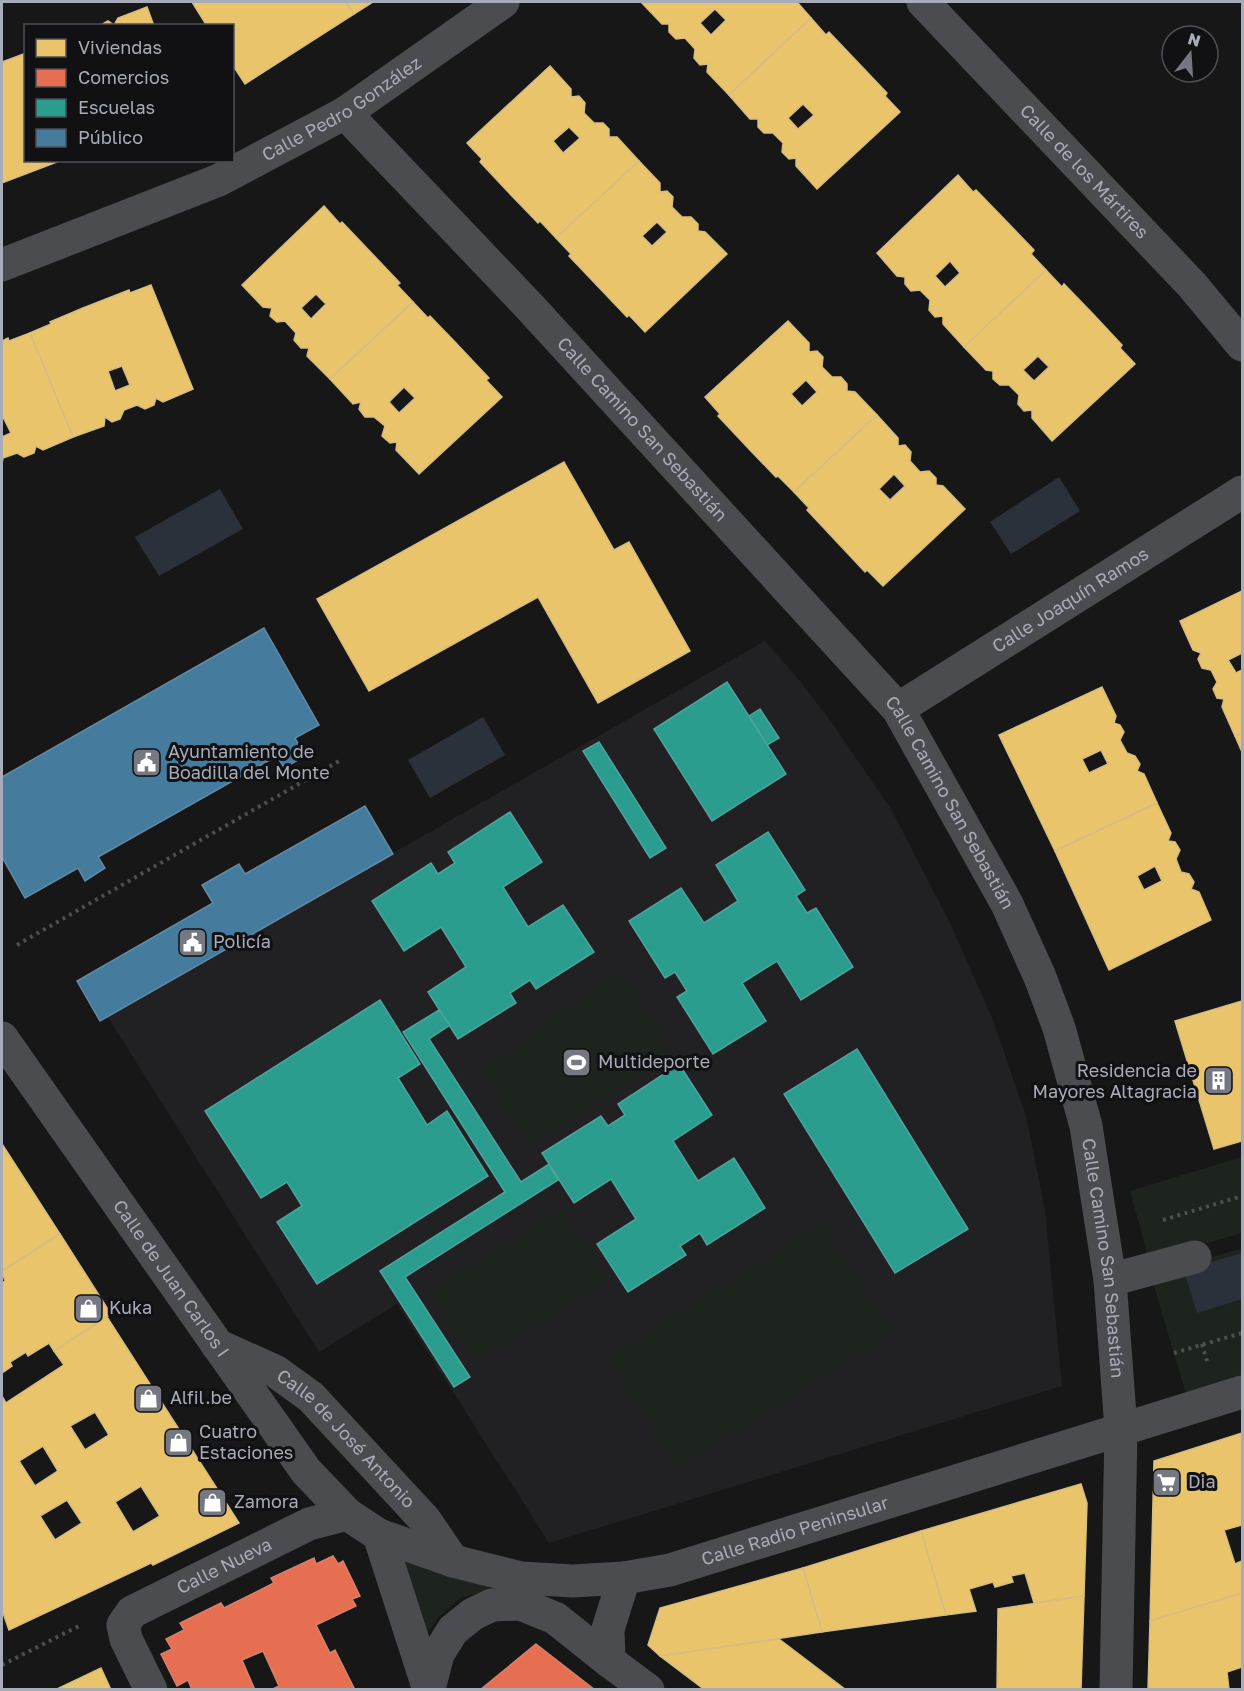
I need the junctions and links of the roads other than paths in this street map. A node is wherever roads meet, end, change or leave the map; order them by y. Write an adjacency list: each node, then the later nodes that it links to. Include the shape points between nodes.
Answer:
1 (503, 2): 3 (street, Calle Pedro González)
2 (923, 2): 5 (street, Calle de los Mártires, via 1192,285)
3 (345, 113): 4 (street, Calle Pedro González, via 219,180); 7 (street, Calle Camino San Sebastián, via 530,306)
4 (2, 265)
5 (1242, 345)
6 (1242, 492): 7 (street, Calle Joaquín Ramos)
7 (898, 709): 10 (street, Calle Camino San Sebastián, via 1007,904 1059,1028 1086,1126)
8 (2, 1038): 11 (street, Calle de Juan Carlos I)
9 (1196, 1257): 10 (street)
10 (1110, 1280): 13 (street, Calle Camino San Sebastián)
11 (215, 1344): 14 (street, Calle de Juan Carlos I, via 306,1471); 16 (street, Calle de José Antonio, via 275,1371 310,1396 425,1520)
12 (1242, 1392): 13 (street, Calle Radio Peninsular)
13 (1121, 1429): 17 (street, Calle Radio Peninsular, via 670,1570); 22 (street, Calle Camino San Sebastián)
14 (346, 1514): 15 (street, Calle Radio Peninsular); 19 (street, Calle Nueva, via 309,1524 132,1612 123,1625 126,1639)
15 (379, 1535): 16 (street, Calle Radio Peninsular); 20 (street)
16 (453, 1561): 17 (street, Calle Radio Peninsular, via 521,1578)
17 (624, 1578): 18 (street, via 608,1629)
18 (609, 1661): 20 (street, via 555,1618 520,1604 492,1605 453,1630 438,1654); 21 (street)
19 (151, 1689)
20 (429, 1689)
21 (648, 1689)
22 (1116, 1689)

